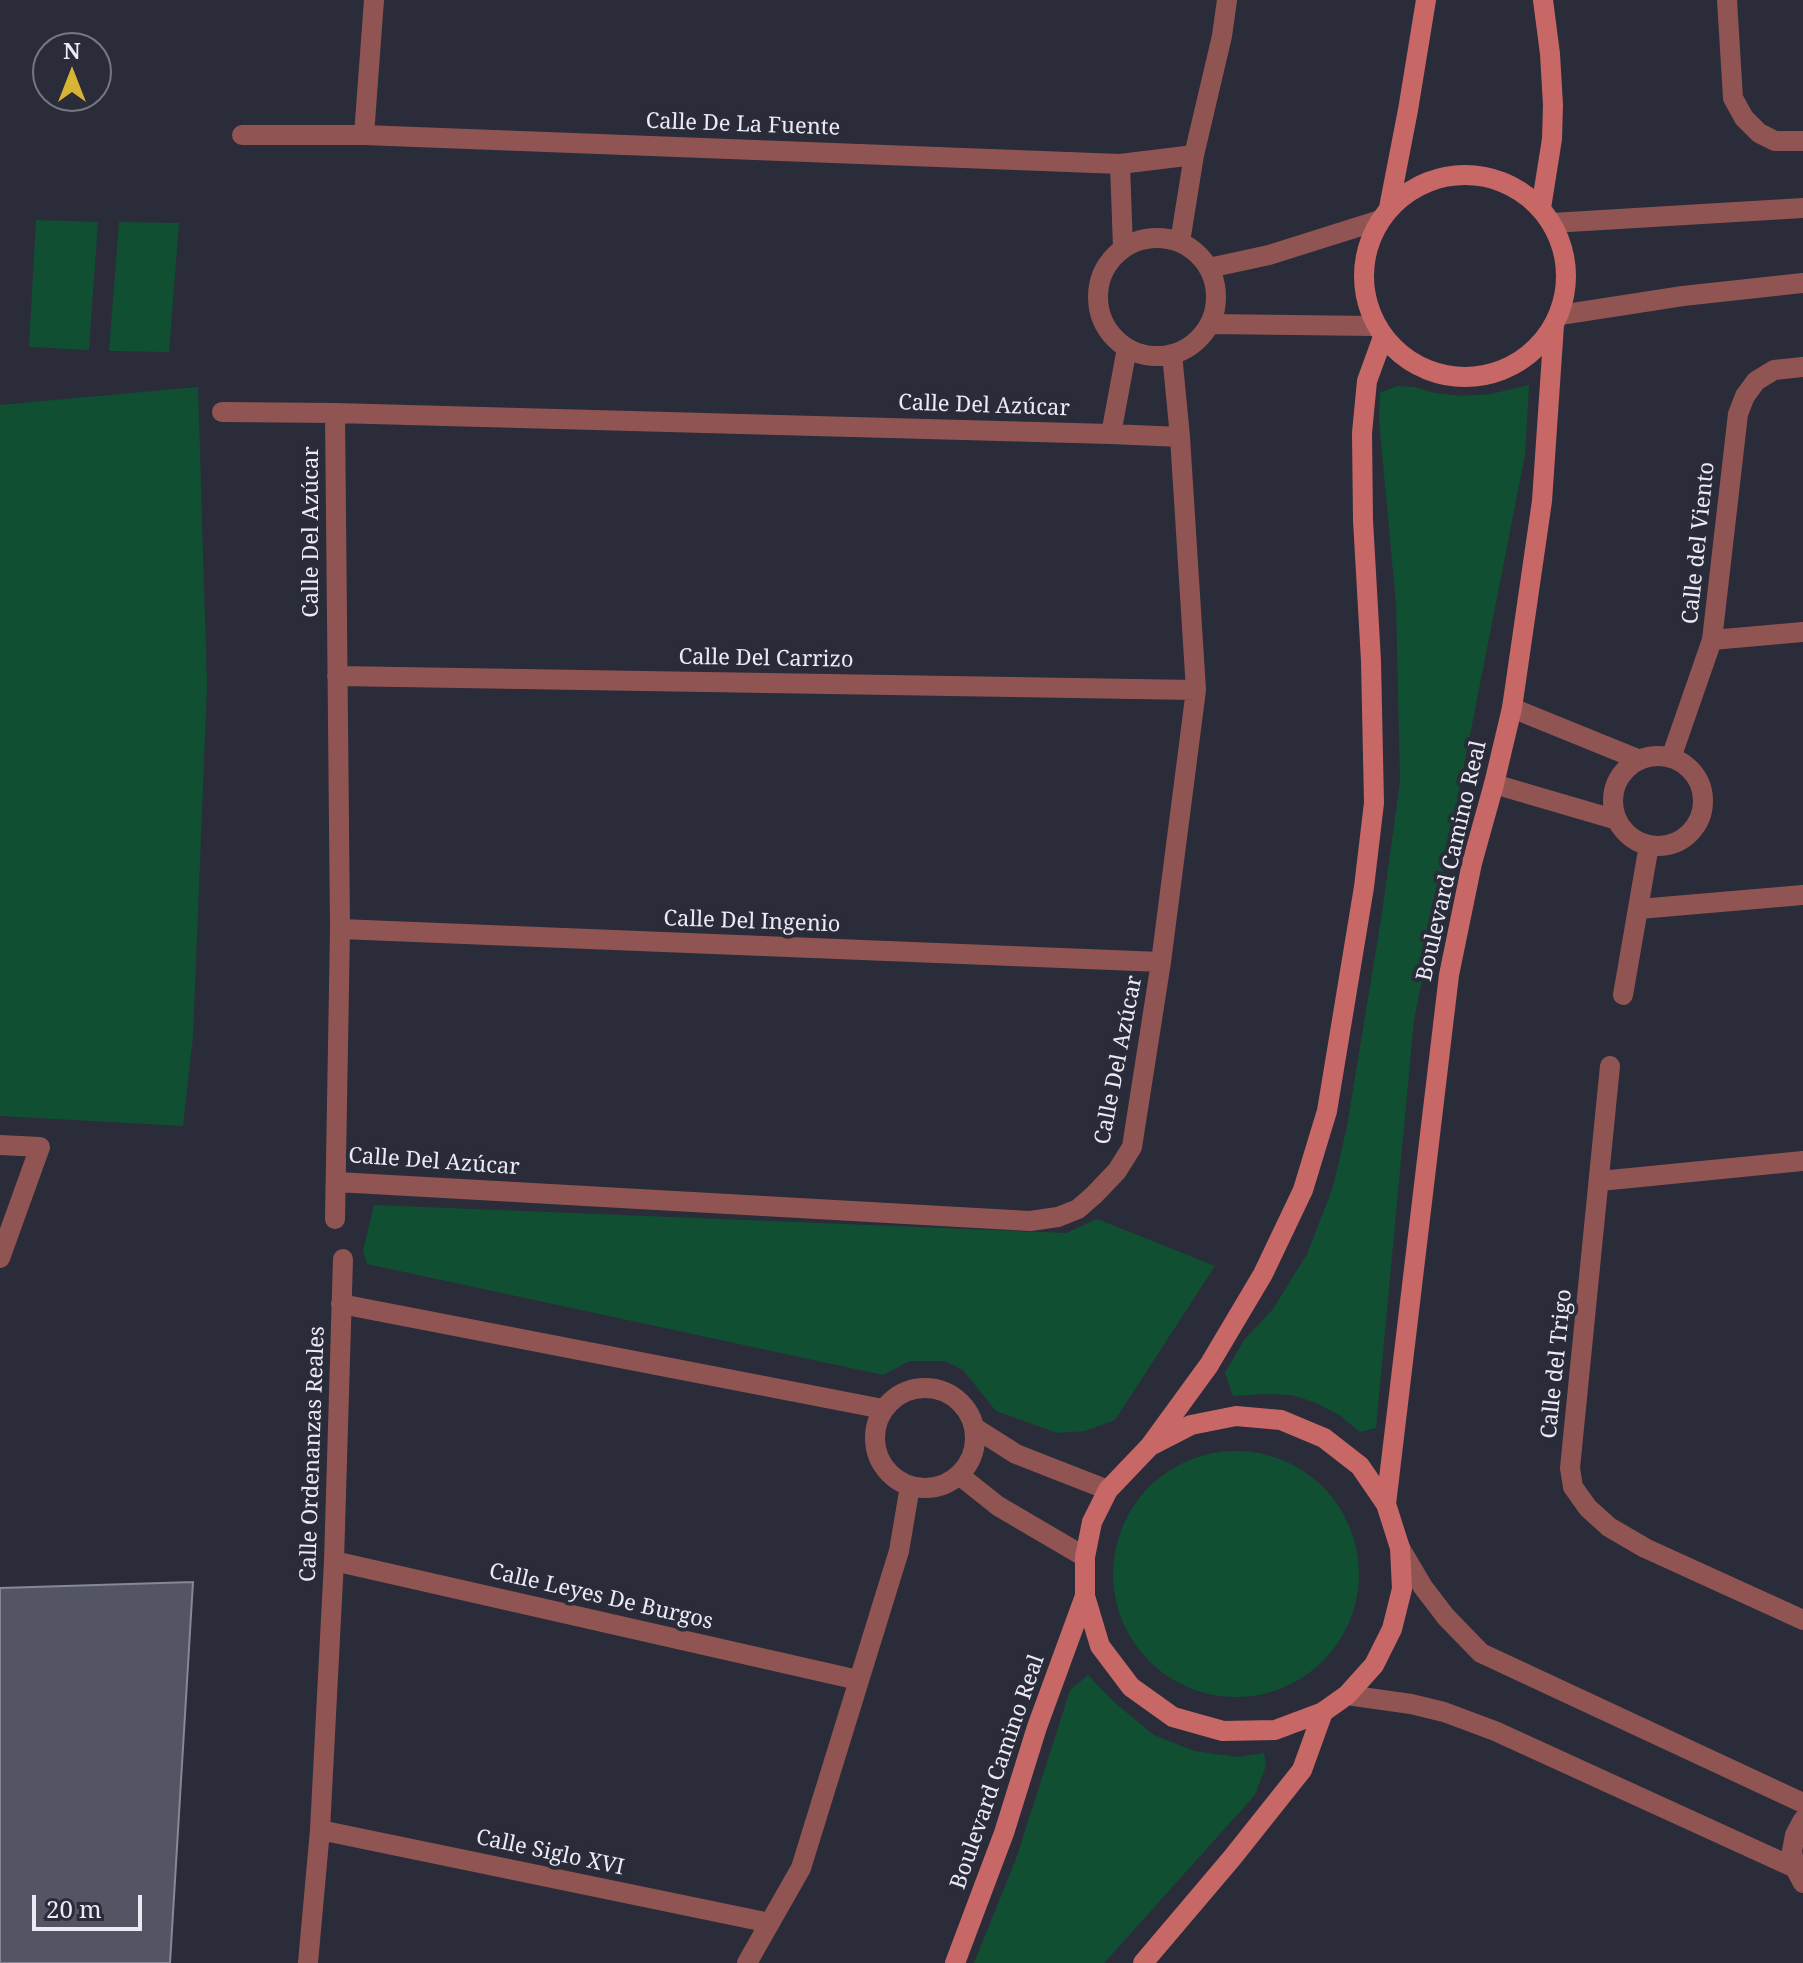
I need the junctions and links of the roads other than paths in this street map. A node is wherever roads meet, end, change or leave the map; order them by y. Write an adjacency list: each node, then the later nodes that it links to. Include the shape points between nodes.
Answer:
1 (374, 0): 7 (street)
2 (1227, 0): 9 (street)
3 (1426, 0): 12 (street)
4 (1543, 0): 13 (street, via 1553,105)
5 (1727, 0): 8 (street, via 1733,98 1759,133 1775,141)
6 (242, 135): 7 (street, Calle De La Fuente)
7 (364, 135): 10 (street, Calle De La Fuente)
8 (1803, 141)
9 (1194, 155): 10 (street, Calle De La Fuente); 14 (street)
10 (1120, 164): 15 (street)
11 (1803, 208): 13 (street)
12 (1385, 214): 13 (street, via 1416,187 1448,176 1482,176 1514,187); 16 (street, via 1269,255); 20 (street, via 1368,244 1363,269 1365,296)
13 (1547, 216): 18 (street, via 1563,245 1567,268)
14 (1180, 242): 15 (street, via 1141,240); 16 (street)
15 (1123, 248): 21 (street, via 1100,280 1098,299 1112,335)
16 (1209, 268): 19 (street, via 1216,286)
17 (1803, 283): 18 (street, via 1683,296)
18 (1557, 320): 20 (street, via 1541,345 1512,367 1478,377 1442,376 1409,362); 32 (street, Boulevard Camino Real, via 1542,501)
19 (1210, 324): 20 (street); 22 (street, via 1201,338)
20 (1378, 332): 54 (street, via 1362,433 1374,803 1327,1111 1303,1190 1263,1274 1209,1365)
21 (1127, 348): 22 (street, via 1149,356); 26 (street)
22 (1172, 354): 27 (street, Calle Del Azúcar)
23 (1803, 367): 29 (street, Calle del Viento, via 1774,370 1756,381 1738,414)
24 (222, 412): 25 (street)
25 (335, 413): 26 (street, Calle Del Azúcar); 30 (street, Calle Del Azúcar)
26 (1111, 434): 27 (street, Calle Del Azúcar)
27 (1180, 437): 31 (street, Calle Del Azúcar)
28 (1803, 632): 29 (street)
29 (1712, 640): 33 (street, Calle del Viento)
30 (337, 676): 31 (street, Calle Del Carrizo); 40 (street, Calle Del Azúcar)
31 (1196, 690): 41 (street, Calle Del Azúcar)
32 (1512, 708): 34 (street); 35 (street, Boulevard Camino Real)
33 (1671, 758): 34 (street); 37 (street, via 1695,775 1703,804 1700,819 1679,841)
34 (1640, 760): 36 (street, via 1628,767 1614,791)
35 (1494, 784): 36 (street); 58 (street, Boulevard Camino Real, via 1449,975)
36 (1617, 820): 37 (street, via 1636,840)
37 (1649, 845): 39 (street)
38 (1803, 895): 39 (street)
39 (1639, 909): 42 (street)
40 (340, 929): 41 (street, Calle Del Ingenio); 47 (street, Calle Del Azúcar)
41 (1161, 962): 47 (street, Calle Del Azúcar, via 1132,1147 1094,1195 1058,1217 1030,1221)
42 (1623, 995)
43 (1610, 1066): 46 (street)
44 (0, 1145): 49 (street, via 40,1147)
45 (1803, 1161): 46 (street)
46 (1600, 1181): 63 (street, Calle del Trigo, via 1570,1468 1573,1487 1609,1527 1633,1541)
47 (337, 1182): 48 (street)
48 (335, 1219)
49 (0, 1258)
50 (343, 1259): 51 (street)
51 (341, 1304): 52 (street, Calle Ordenanzas Reales); 61 (street, Calle Ordenanzas Reales)
52 (883, 1409): 53 (street, via 910,1389 927,1387 958,1399); 56 (street, via 876,1423 877,1454 884,1468)
53 (975, 1428): 55 (street, via 975,1445); 57 (street, via 1016,1454)
54 (1150, 1446): 57 (street); 58 (street, via 1191,1425 1236,1416 1281,1420 1324,1438 1360,1466)
55 (959, 1475): 56 (street, via 928,1488); 60 (street, via 998,1506)
56 (910, 1486): 64 (street, via 899,1551)
57 (1108, 1490): 60 (street, via 1092,1522)
58 (1386, 1504): 59 (street)
59 (1400, 1548): 65 (street, via 1402,1589 1392,1629 1374,1665); 67 (street, via 1446,1617 1481,1653)
60 (1085, 1557): 62 (street)
61 (334, 1561): 64 (street, Calle Leyes De Burgos); 69 (street, Calle Ordenanzas Reales)
62 (1085, 1596): 66 (street, via 1100,1646 1131,1687 1173,1717 1223,1731 1249,1731 1275,1730); 74 (street, Boulevard Camino Real)
63 (1803, 1620)
64 (858, 1680): 71 (street, via 801,1868)
65 (1347, 1695): 66 (street); 70 (street, via 1444,1712 1495,1731)
66 (1323, 1712): 75 (street, via 1302,1770)
67 (1803, 1803)
68 (1803, 1820): 70 (street, via 1792,1851)
69 (320, 1830): 71 (street, Calle Siglo XVI); 72 (street, Calle Ordenanzas Reales)
70 (1799, 1875)
71 (770, 1923): 73 (street)
72 (308, 1963)
73 (747, 1963)
74 (955, 1963)
75 (1143, 1963)

